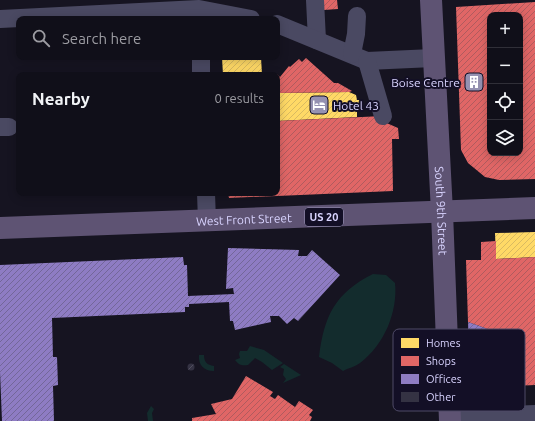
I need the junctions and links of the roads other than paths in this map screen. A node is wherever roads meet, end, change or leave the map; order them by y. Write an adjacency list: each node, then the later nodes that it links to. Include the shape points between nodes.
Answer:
1 (315, 0): 10 (street)
2 (431, 0): 12 (main road, South 9th Street)
3 (199, 10): 4 (street); 5 (street)
4 (66, 16)
5 (234, 16)
6 (357, 16): 11 (street, via 356,34)
7 (16, 18): 8 (street)
8 (0, 19)
9 (280, 25): 10 (street)
10 (317, 40): 11 (street)
11 (360, 58): 12 (street); 15 (street)
12 (433, 58): 18 (main road, South 9th Street)
13 (201, 60): 14 (street)
14 (202, 72)
15 (383, 116)
16 (206, 196): 19 (street)
17 (535, 208): 18 (main road, West Front Street / US 20)
18 (442, 212): 19 (main road, West Front Street / US 20); 21 (main road, South 9th Street)
19 (207, 221): 20 (main road, West Front Street / US 20)
20 (0, 228)
21 (447, 329)
22 (535, 414): 23 (street)
23 (450, 419)

